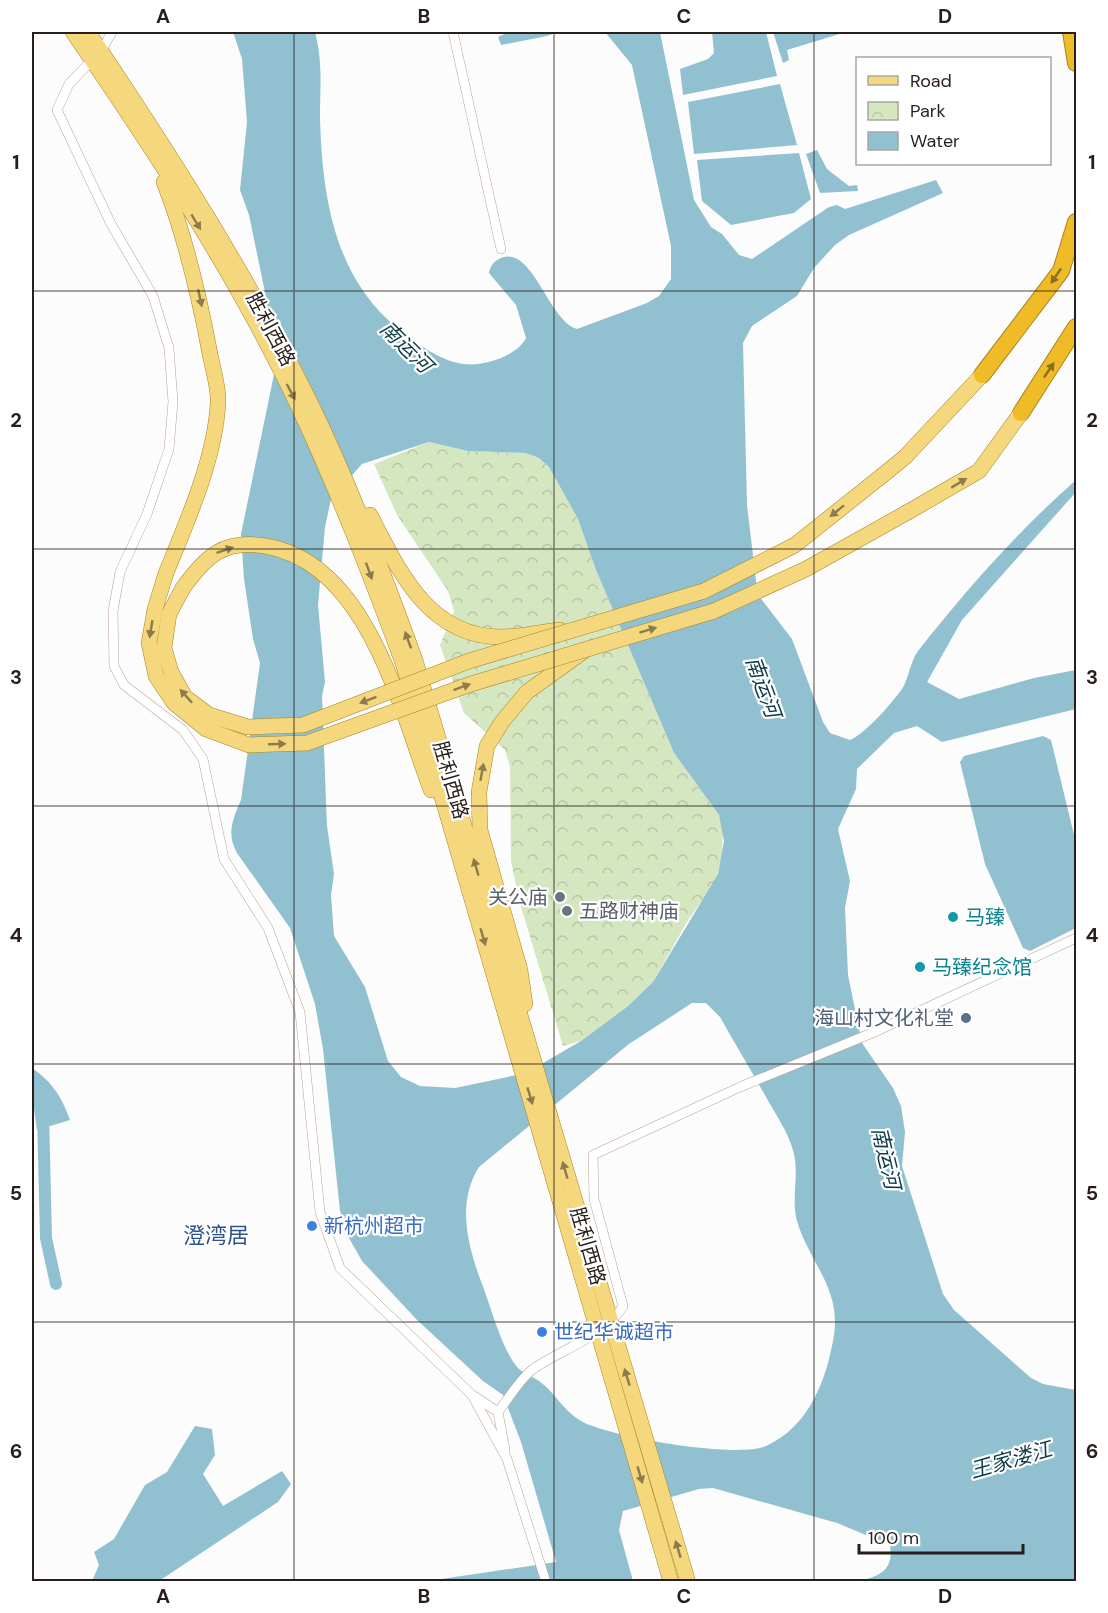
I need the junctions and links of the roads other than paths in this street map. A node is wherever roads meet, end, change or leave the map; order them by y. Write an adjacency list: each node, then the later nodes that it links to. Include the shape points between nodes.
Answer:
1 (73, 32): 5 (main road, 胜利西路)
2 (88, 32): 5 (main road, 胜利西路)
3 (112, 32): 5 (street)
4 (453, 32): 8 (street)
5 (96, 55): 6 (main road, 胜利西路); 11 (main road, 胜利西路, via 159,136 242,274); 19 (street, via 69,84 57,110 111,224 153,296 169,348 173,402 168,449 147,514 120,572 113,611 114,666 124,685 183,730 203,759 224,858 268,928 300,1012 320,1212 340,1268)
6 (149, 143): 14 (main road, one-way to 14, bridge, via 180,223 200,295 219,402 208,458 166,573 149,643 156,676 174,704 206,729 249,745 307,743 471,684); 15 (main road, 胜利西路, one-way to 15, via 233,283 283,377 356,538 403,663)
7 (1077, 222): 10 (highway, one-way to 10, via 1061,271)
8 (501, 249)
9 (1077, 327): 12 (highway, one-way to 9)
10 (982, 375): 13 (main road, one-way to 13, bridge, via 906,457 795,545 704,591)
11 (309, 402): 13 (main road, bridge, via 402,577 429,608 461,629 499,637); 17 (main road, 胜利西路, one-way to 11, via 416,660 368,534)
12 (1021, 413): 14 (main road, one-way to 12, bridge, via 714,610 806,568 978,471)
13 (584, 627): 15 (main road, one-way to 15, bridge, via 469,661 303,726 248,727 209,715 185,697 171,672 164,648 169,614 197,568 219,549 250,544 276,548 309,561 338,586 371,633)
14 (588, 649): 17 (main road, one-way to 14, via 520,970 480,830 479,792 487,746 527,692)
15 (472, 900): 17 (main road, 胜利西路, one-way to 17)
16 (1077, 938): 18 (street, via 877,1031 740,1087 592,1155 594,1199 623,1306)
17 (530, 1065): 18 (main road, 胜利西路)
18 (604, 1325): 20 (street, via 531,1371); 23 (main road, 胜利西路, one-way to 23, via 627,1432); 24 (main road, 胜利西路, one-way to 18, via 643,1433)
19 (472, 1395): 20 (street); 21 (street)
20 (500, 1409): 21 (street)
21 (507, 1459): 22 (street)
22 (546, 1581)
23 (670, 1581)
24 (688, 1581)

